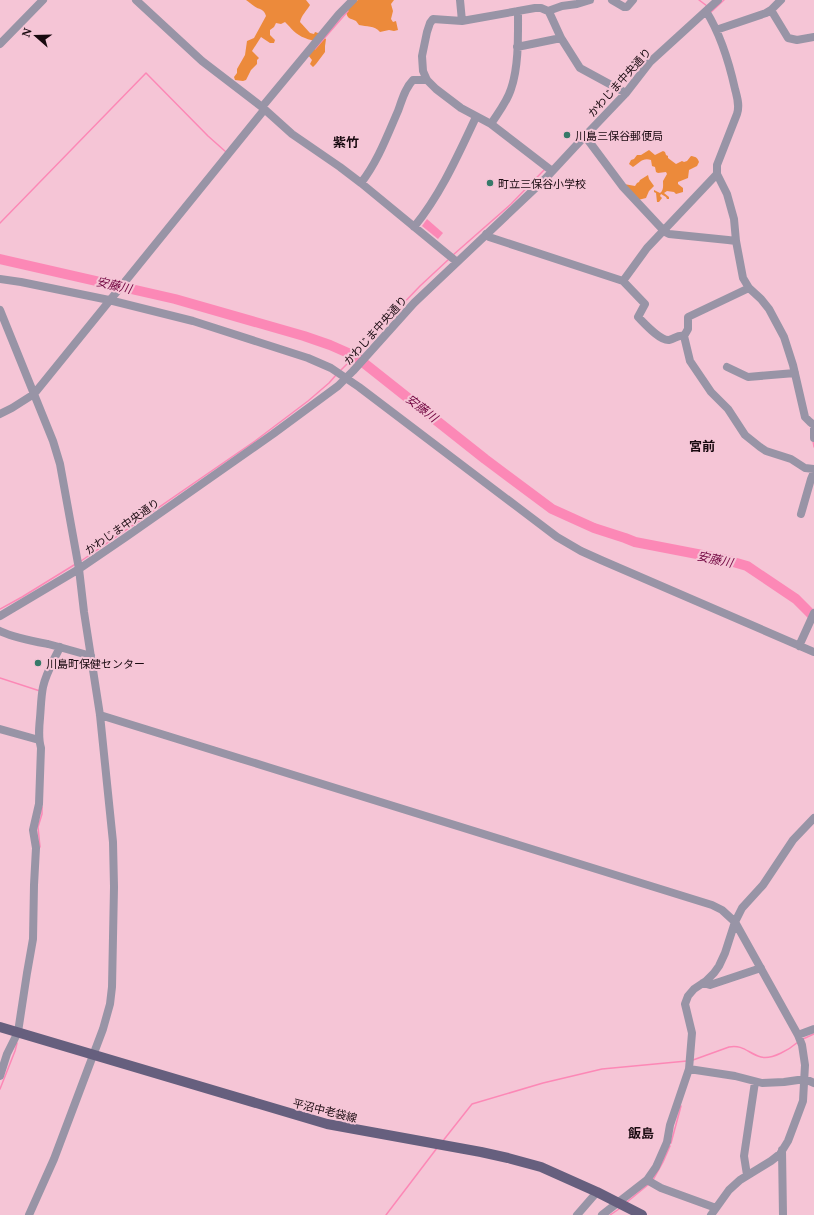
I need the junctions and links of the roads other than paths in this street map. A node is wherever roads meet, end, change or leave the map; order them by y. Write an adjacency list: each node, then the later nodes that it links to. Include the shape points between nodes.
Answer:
1 (43, 0): 19 (street)
2 (136, 0): 23 (street, via 202,61)
3 (352, 0): 23 (street)
4 (460, 0): 15 (street)
5 (590, 0): 10 (street, via 578,4)
6 (612, 0): 7 (street, via 624,7)
7 (633, 0)
8 (718, 0): 14 (street, かわじま中央通り)
9 (781, 0): 11 (street)
10 (561, 3): 13 (street)
11 (771, 10): 16 (street); 17 (street, via 788,38 797,40)
12 (518, 11): 13 (street, via 535,8); 15 (street); 20 (street)
13 (548, 11): 18 (street)
14 (706, 11): 16 (street); 22 (street, かわじま中央通り, via 650,62)
15 (462, 21): 21 (street, via 433,19 430,23 422,56 423,71)
16 (716, 30): 28 (street, via 733,79 739,109 717,165)
17 (814, 37)
18 (561, 38): 20 (street); 22 (street, via 580,68)
19 (0, 44)
20 (517, 47): 25 (street, via 511,89)
21 (427, 80): 24 (street); 29 (street, via 413,80 410,83 377,159)
22 (626, 93): 26 (street, かわじま中央通り)
23 (263, 109): 29 (street, via 292,134); 38 (street)
24 (476, 117): 25 (street); 30 (street, via 447,178)
25 (490, 124): 27 (street)
26 (584, 136): 27 (street, かわじま中央通り); 31 (street, via 623,187)
27 (552, 171): 32 (street, かわじま中央通り)
28 (717, 174): 31 (street); 33 (street, via 731,208)
29 (361, 183): 30 (street)
30 (414, 227): 34 (street)
31 (663, 230): 33 (street, via 669,234); 36 (street)
32 (486, 234): 34 (street, かわじま中央通り); 36 (street)
33 (736, 241): 37 (street, via 744,278)
34 (457, 262): 43 (street, かわじま中央通り, via 414,303)
35 (0, 279): 38 (street)
36 (623, 280): 40 (street, via 645,304 638,317 667,340)
37 (749, 288): 40 (street, via 688,317 688,329); 42 (street, via 769,309 784,337)
38 (109, 300): 43 (street, via 178,316 240,335 308,358); 44 (street)
39 (0, 310): 44 (street)
40 (684, 336): 48 (street, via 692,365 711,392 728,409 745,435 766,451 791,459 805,468)
41 (727, 367): 42 (street, via 748,377)
42 (795, 373): 46 (street, via 805,417)
43 (346, 378): 51 (street, かわじま中央通り, via 324,398); 55 (street, via 568,544)
44 (34, 394): 45 (street); 51 (street, via 60,464)
45 (0, 414)
46 (814, 425): 47 (street)
47 (814, 438)
48 (814, 469)
49 (814, 472): 50 (street)
50 (801, 514)
51 (79, 569): 53 (street, かわじま中央通り); 58 (street)
52 (814, 613): 55 (street)
53 (0, 616)
54 (0, 631): 56 (street, via 22,639)
55 (799, 646): 57 (street)
56 (60, 647): 58 (street); 61 (street, via 43,685)
57 (814, 652)
58 (91, 656): 59 (street)
59 (100, 715): 63 (street, via 712,905); 70 (street, via 113,842 112,987 106,1018)
60 (0, 729): 61 (street)
61 (39, 740): 68 (street, via 39,804 33,830 36,848 34,934)
62 (814, 818): 63 (street, via 791,843 763,885 742,908)
63 (735, 922): 64 (street); 65 (street, via 719,966)
64 (761, 968): 65 (street, via 710,985); 69 (street)
65 (704, 983): 71 (street, via 694,989 685,1004 692,1033)
66 (0, 1027): 68 (main road, 平沼中老袋線)
67 (814, 1029): 69 (street)
68 (18, 1032): 70 (main road, 平沼中老袋線); 72 (street)
69 (798, 1034): 73 (street, via 803,1052)
70 (92, 1055): 79 (main road, 平沼中老袋線, via 327,1124 520,1161 548,1170); 82 (street, via 54,1159)
71 (688, 1069): 74 (street, via 735,1076); 78 (street, via 667,1142)
72 (0, 1076)
73 (805, 1079): 74 (street); 75 (street); 76 (street, via 803,1101)
74 (755, 1082): 77 (street, via 744,1156)
75 (814, 1083)
76 (782, 1150): 77 (street, via 771,1161); 86 (street)
77 (747, 1175): 81 (street, via 729,1190)
78 (647, 1180): 80 (street); 81 (street)
79 (597, 1192): 80 (main road, 平沼中老袋線); 83 (street)
80 (618, 1202): 84 (street); 85 (main road, 平沼中老袋線)
81 (714, 1212)
82 (29, 1215)
83 (577, 1215)
84 (602, 1215)
85 (642, 1215)
86 (783, 1215)

